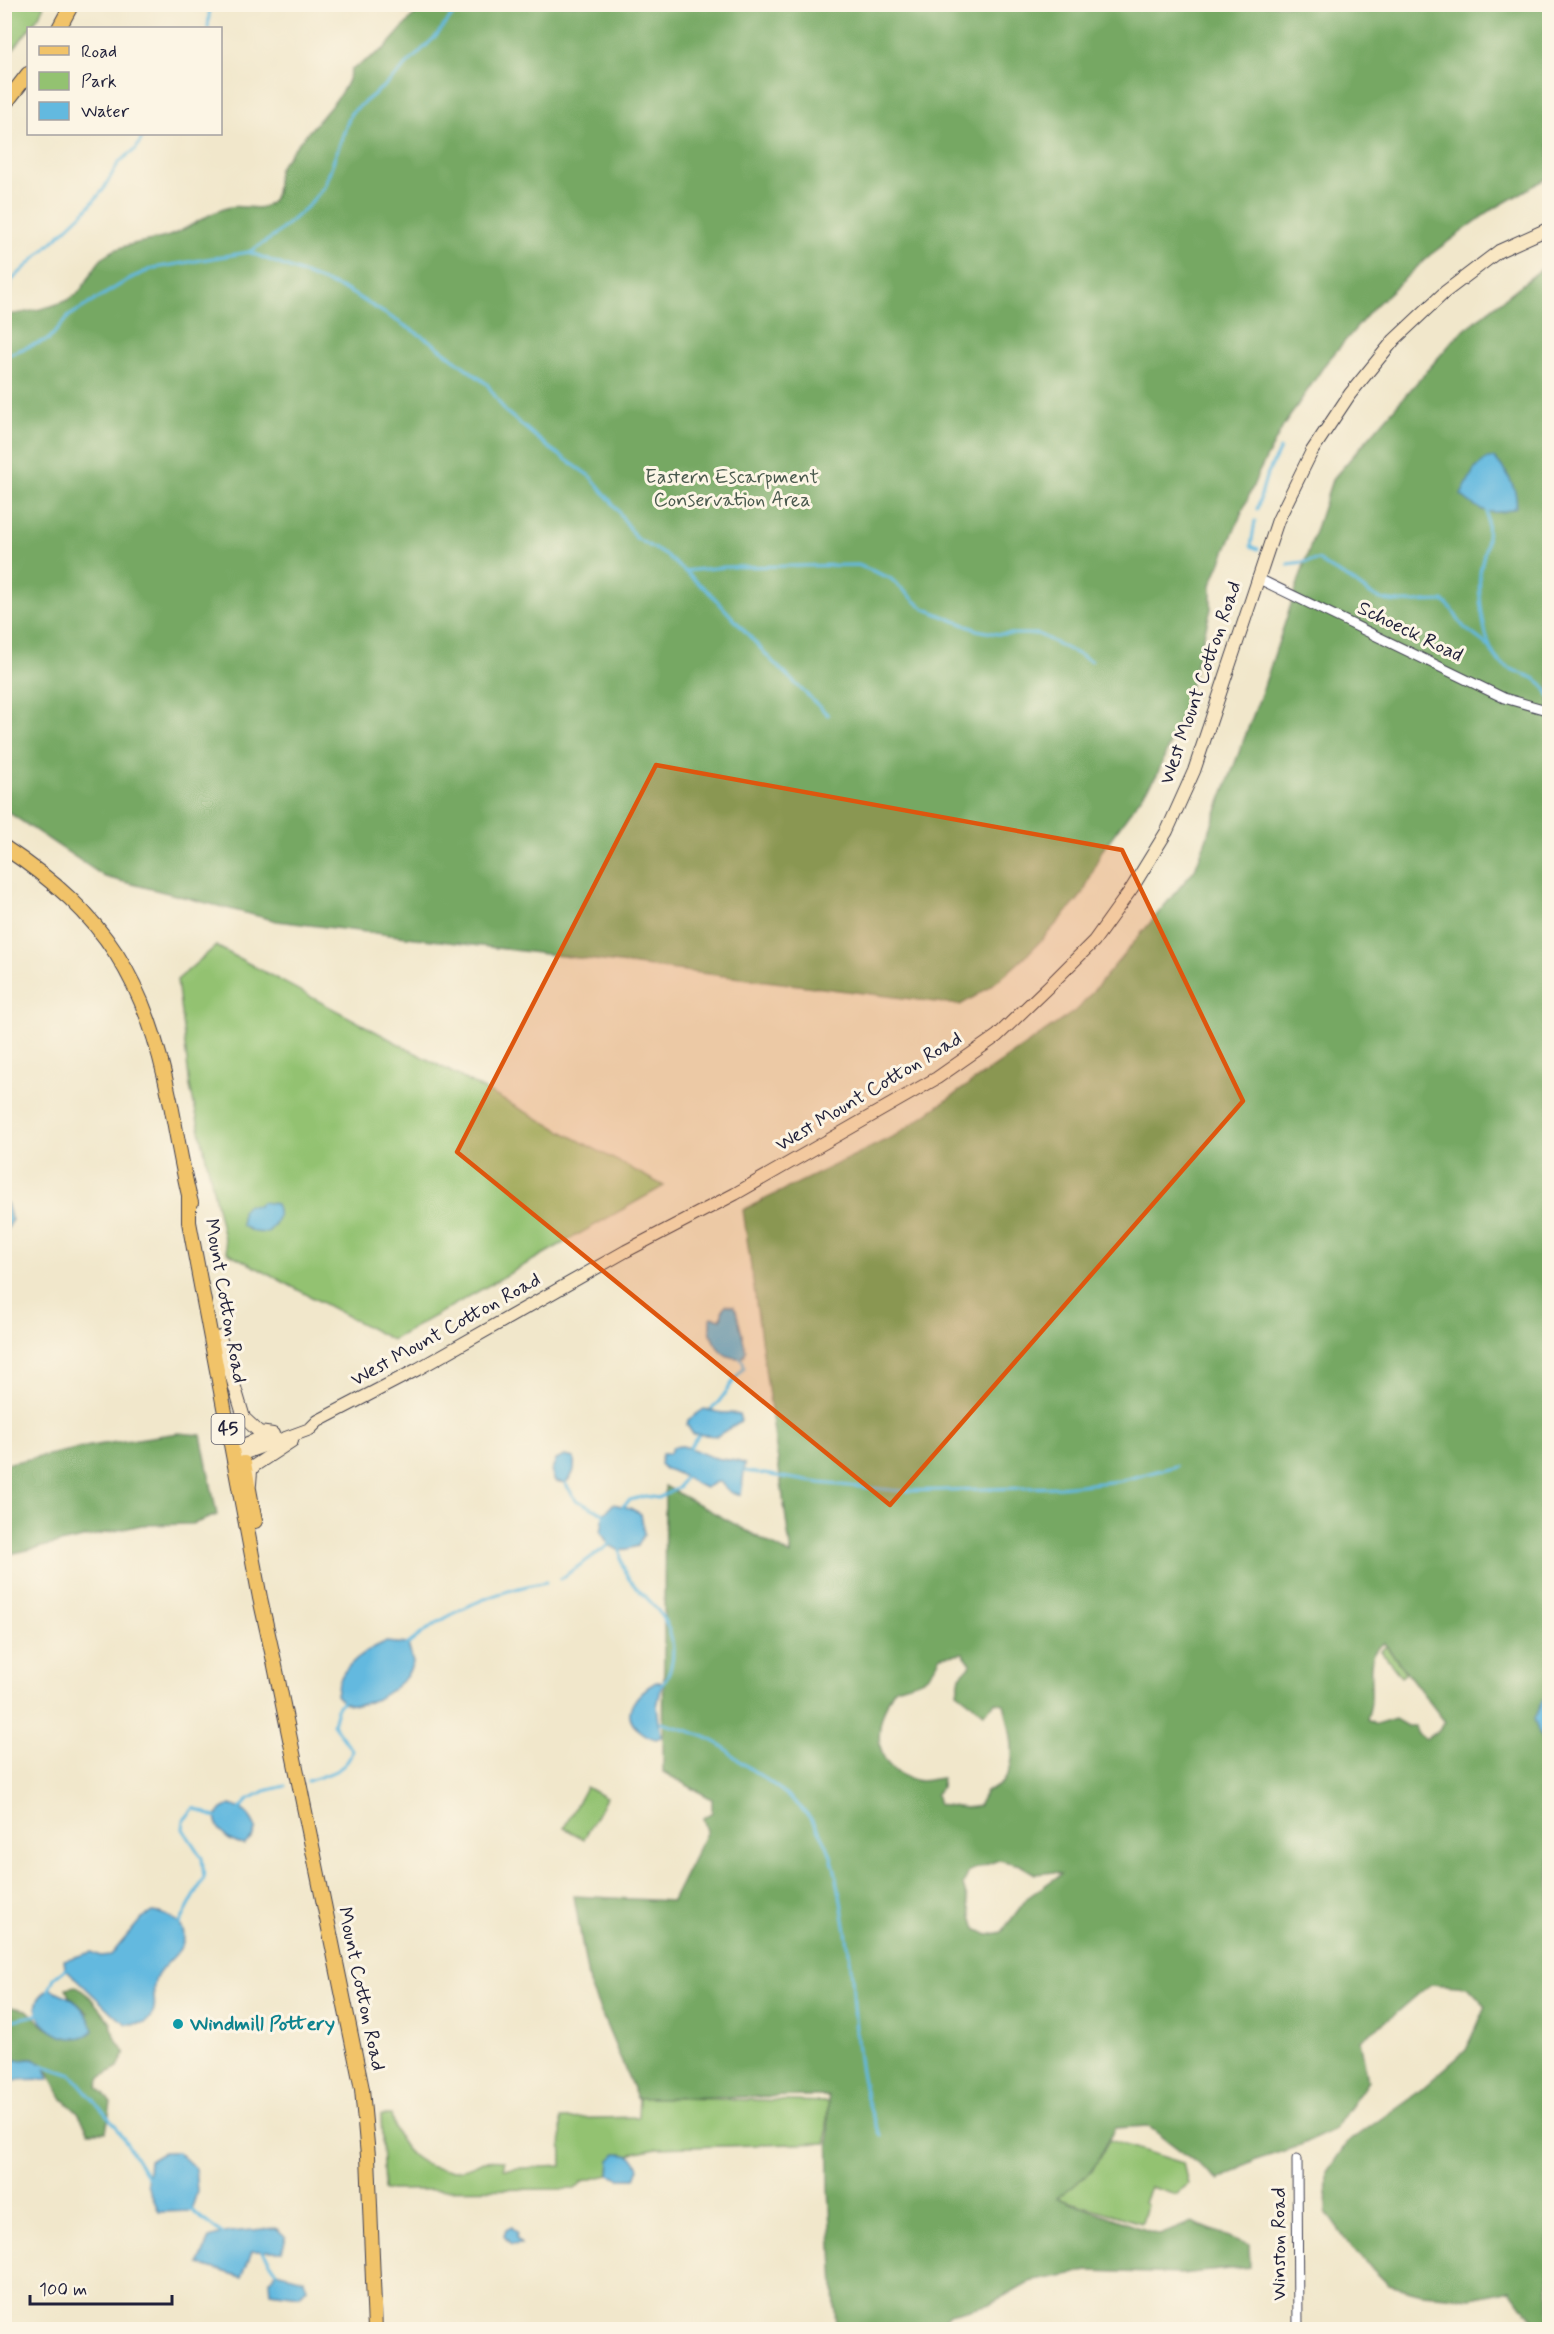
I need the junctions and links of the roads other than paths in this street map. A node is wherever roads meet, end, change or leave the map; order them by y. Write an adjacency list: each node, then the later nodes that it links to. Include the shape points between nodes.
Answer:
1 (72, 4): 2 (main road)
2 (59, 27)
3 (27, 75): 4 (main road)
4 (4, 105)
5 (1550, 228): 6 (main road, West Mount Cotton Road, via 1499,251 1445,292 1394,340 1350,393 1312,451 1278,520)
6 (1257, 578): 7 (street, Schoeck Road, via 1504,698); 11 (main road, West Mount Cotton Road, via 1194,771 1167,831 1094,941 997,1036 938,1078 735,1194)
7 (1550, 711)
8 (4, 847): 9 (main road, Mount Cotton Road / 45, via 46,876 82,909 111,946 134,985 157,1044)
9 (189, 1196): 10 (main road, Mount Cotton Road / 45); 13 (main road, Mount Cotton Road / 45, via 189,1222)
10 (220, 1337): 12 (main road, via 244,1418 259,1432); 13 (main road, Mount Cotton Road / 45)
11 (314, 1425): 12 (main road, via 305,1423); 13 (main road); 14 (main road, via 254,1466)
12 (273, 1434): 13 (main road)
13 (237, 1452): 14 (main road, Mount Cotton Road / 45); 15 (main road, Mount Cotton Road / 45)
14 (250, 1493): 15 (main road, Mount Cotton Road)
15 (274, 1661): 17 (main road, Mount Cotton Road / 45, via 362,2089 369,2156)
16 (1297, 2159): 18 (street, Winston Road)
17 (375, 2330)
18 (1298, 2330)

